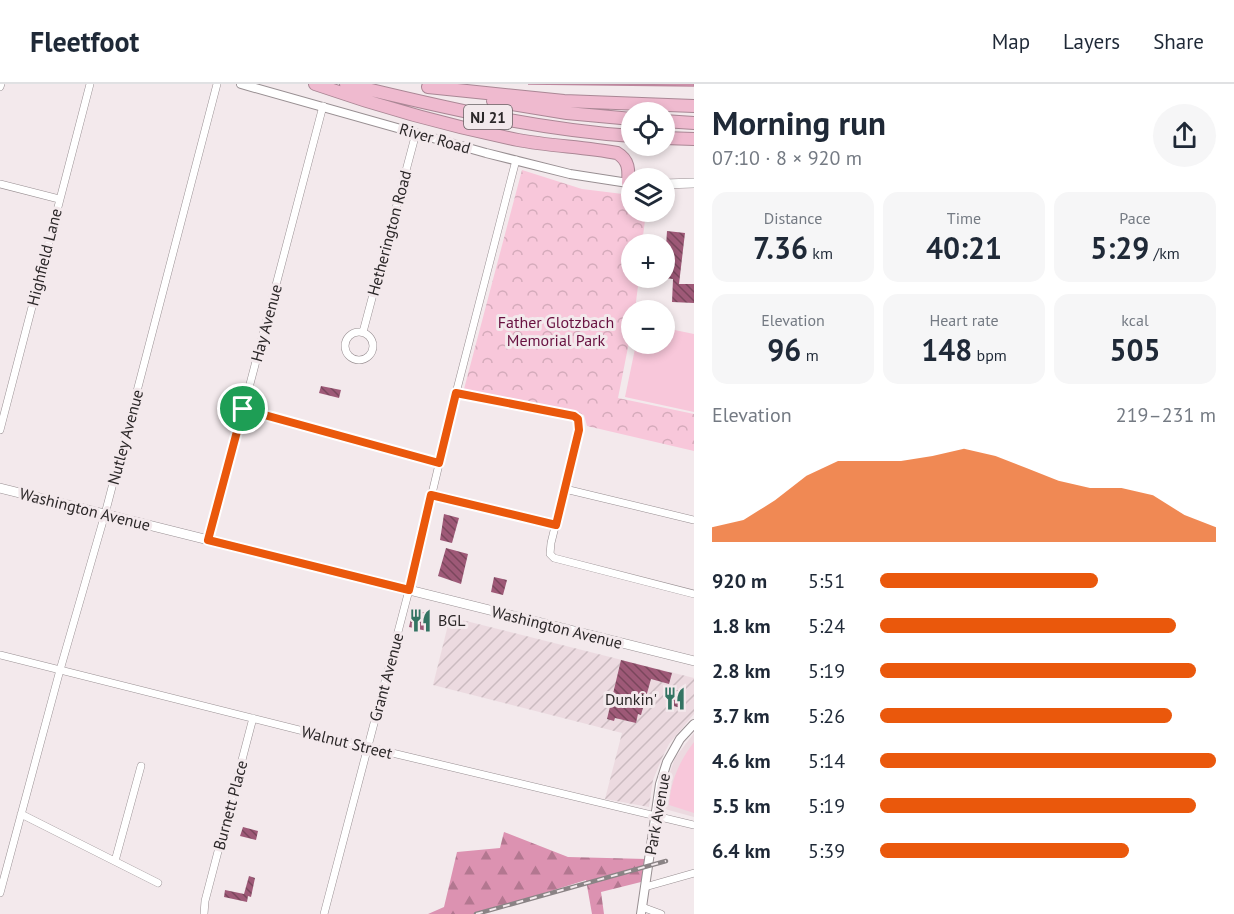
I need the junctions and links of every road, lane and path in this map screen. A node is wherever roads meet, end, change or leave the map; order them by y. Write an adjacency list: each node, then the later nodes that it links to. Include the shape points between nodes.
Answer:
1 (90, 84): 22 (street, Highfield Lane)
2 (217, 84): 31 (street, Nutley Avenue)
3 (241, 84): 7 (street, River Road)
4 (315, 84): 17 (highway, via 472,130 617,153 626,160)
5 (346, 84): 13 (highway, NJ 21, via 508,121)
6 (422, 85): 8 (highway, via 564,101); 9 (highway, NJ 21, via 520,106)
7 (323, 106): 12 (street, River Road); 25 (street, Hay Avenue)
8 (694, 106)
9 (621, 118)
10 (675, 122): 11 (highway)
11 (694, 123)
12 (416, 133): 16 (street, River Road); 23 (street, Hetherington Road)
13 (621, 135)
14 (675, 138): 15 (highway)
15 (694, 139)
16 (516, 160): 18 (street, River Road); 24 (street, Grant Avenue)
17 (628, 168)
18 (621, 182)
19 (694, 183): 21 (main road)
20 (0, 184): 22 (street)
21 (675, 184)
22 (60, 198): 26 (street, Highfield Lane)
23 (363, 332): 23 (street, via 350,334 345,345 356,360 372,351 370,337)
24 (456, 393): 27 (street, Grant Avenue); 29 (street, via 578,419 579,430)
25 (243, 409): 27 (street); 34 (street, Hay Avenue)
26 (0, 430)
27 (439, 463): 30 (street, Grant Avenue)
28 (0, 488): 31 (main road, Washington Avenue)
29 (564, 489): 32 (street); 33 (street)
30 (431, 495): 33 (street); 35 (street, Grant Avenue)
31 (105, 514): 34 (main road, Washington Avenue); 39 (street, Nutley Avenue)
32 (694, 520)
33 (556, 525): 36 (street, via 550,554 554,558)
34 (208, 540): 35 (main road, Washington Avenue)
35 (409, 590): 38 (main road, Washington Avenue); 42 (street, Grant Avenue)
36 (694, 594)
37 (0, 656): 39 (street, Walnut Street)
38 (694, 661)
39 (60, 670): 40 (street, Walnut Street); 44 (street, Nutley Avenue)
40 (252, 718): 42 (street, Walnut Street); 53 (street, Burnett Place)
41 (694, 724): 45 (street, Park Avenue, via 667,762)
42 (367, 747): 45 (street, Walnut Street); 54 (street, Grant Avenue)
43 (141, 766): 47 (street)
44 (21, 814): 47 (street); 51 (street, Nutley Avenue)
45 (654, 816): 46 (street, Walnut Street); 50 (street, Park Avenue)
46 (694, 825)
47 (115, 861): 49 (street)
48 (694, 873): 50 (street)
49 (158, 883)
50 (645, 886): 52 (street, Park Avenue)
51 (0, 893)
52 (642, 911): 55 (street)
53 (204, 914)
54 (324, 914)
55 (661, 914)

